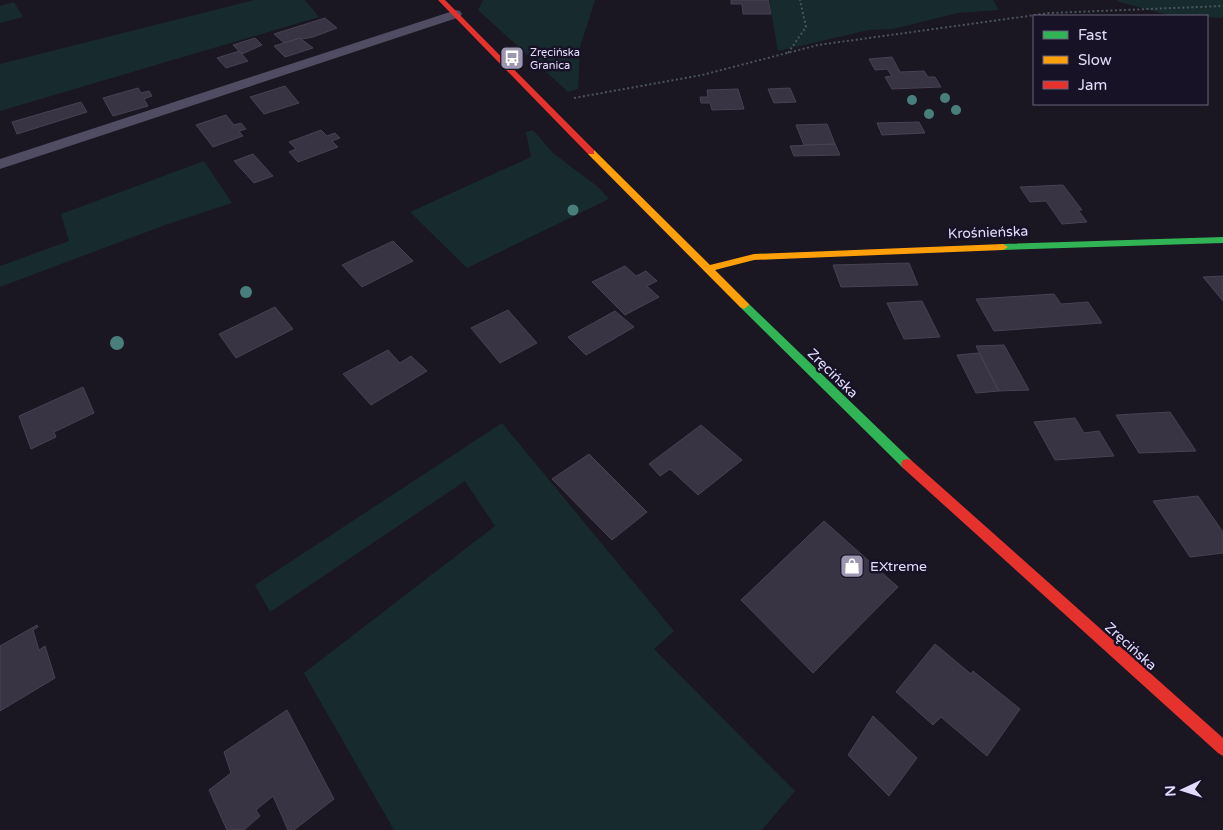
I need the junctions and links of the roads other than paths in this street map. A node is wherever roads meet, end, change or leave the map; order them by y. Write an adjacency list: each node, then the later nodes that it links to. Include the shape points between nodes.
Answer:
1 (441, 0): 2 (street, Zręcińska)
2 (456, 14): 3 (lane); 5 (street, Zręcińska)
3 (0, 164)
4 (1223, 240): 5 (street, Krośnieńska, via 754,257)
5 (706, 269): 6 (street, Zręcińska, via 882,441)
6 (1223, 748)

